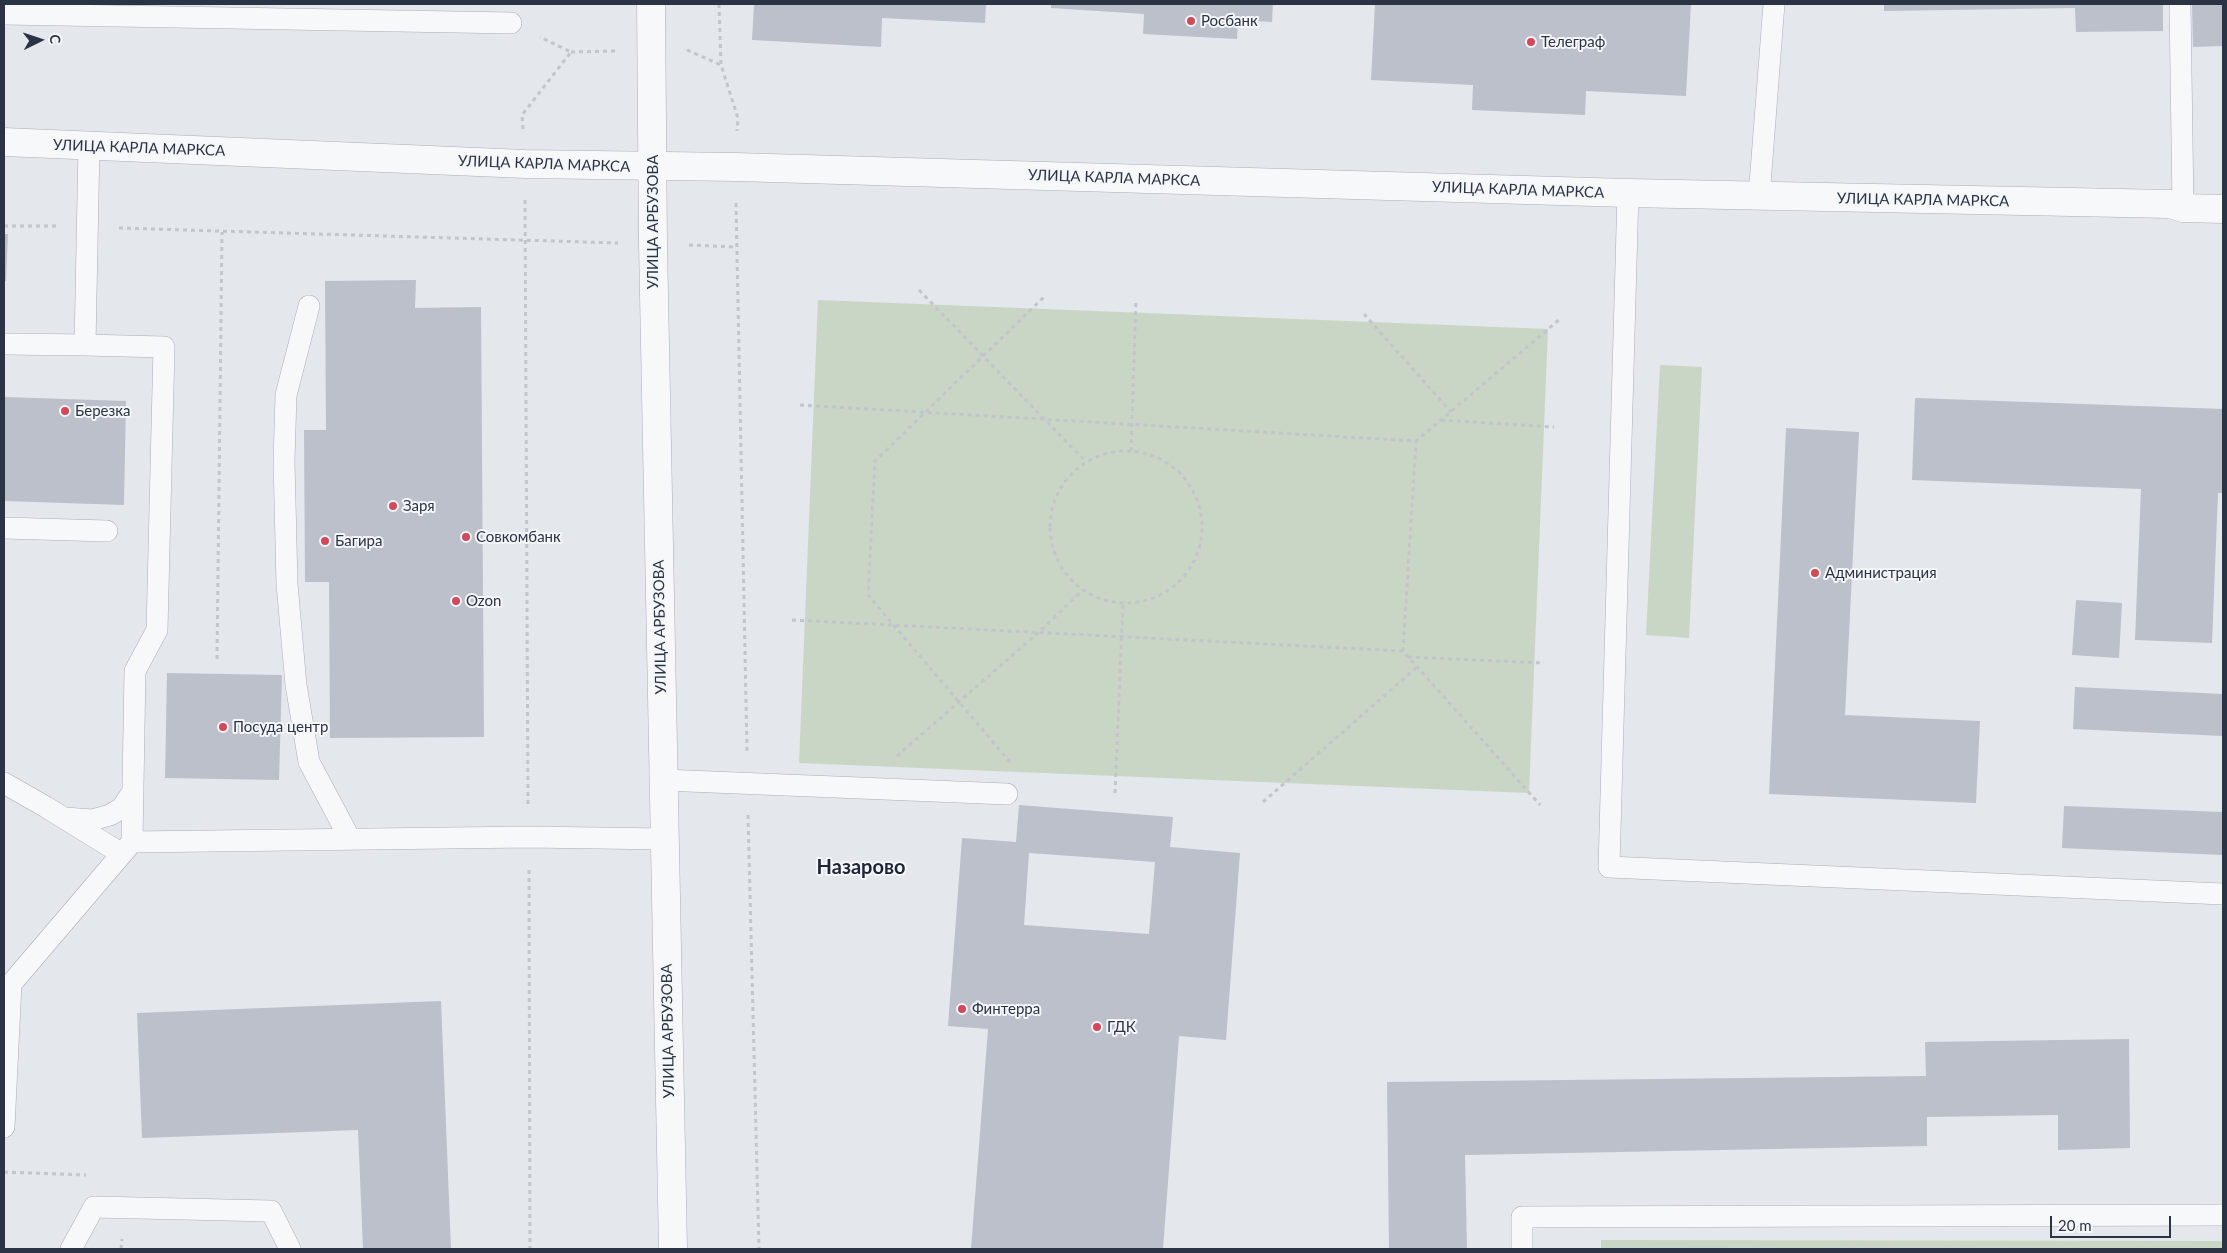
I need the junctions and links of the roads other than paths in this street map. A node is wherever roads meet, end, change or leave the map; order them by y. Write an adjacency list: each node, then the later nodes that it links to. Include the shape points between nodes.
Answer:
1 (650, 4): 8 (street, УЛИЦА АРБУЗОВА)
2 (1774, 4): 10 (lane)
3 (2180, 4): 11 (lane)
4 (4, 14): 5 (lane)
5 (511, 23)
6 (4, 142): 7 (street, УЛИЦА КАРЛА МАРКСА)
7 (89, 146): 8 (street, УЛИЦА КАРЛА МАРКСА); 15 (lane)
8 (653, 167): 9 (street, УЛИЦА КАРЛА МАРКСА); 18 (street, УЛИЦА АРБУЗОВА)
9 (1628, 193): 10 (street, УЛИЦА КАРЛА МАРКСА); 26 (lane, via 1609,866)
10 (1759, 196): 11 (street, УЛИЦА КАРЛА МАРКСА, via 2170,204)
11 (2183, 208): 12 (street, УЛИЦА КАРЛА МАРКСА)
12 (2223, 209)
13 (309, 306): 23 (lane, via 286,395 287,584 296,685 309,762)
14 (4, 344): 15 (lane)
15 (85, 345): 20 (lane, via 164,347 157,630 135,671)
16 (4, 528): 17 (lane)
17 (107, 531)
18 (663, 780): 21 (lane); 24 (street, УЛИЦА АРБУЗОВА)
19 (4, 783): 22 (lane)
20 (133, 791): 22 (lane, via 129,801 110,815 92,820); 25 (lane)
21 (1007, 794)
22 (65, 818): 25 (lane)
23 (350, 839): 24 (lane); 25 (lane)
24 (665, 839): 31 (street, УЛИЦА АРБУЗОВА)
25 (127, 848): 27 (lane, via 11,984)
26 (2223, 894)
27 (4, 1127)
28 (2223, 1215): 32 (lane, via 1522,1217)
29 (71, 1249): 30 (lane, via 94,1208 270,1211)
30 (290, 1249)
31 (672, 1249)
32 (1522, 1249)

